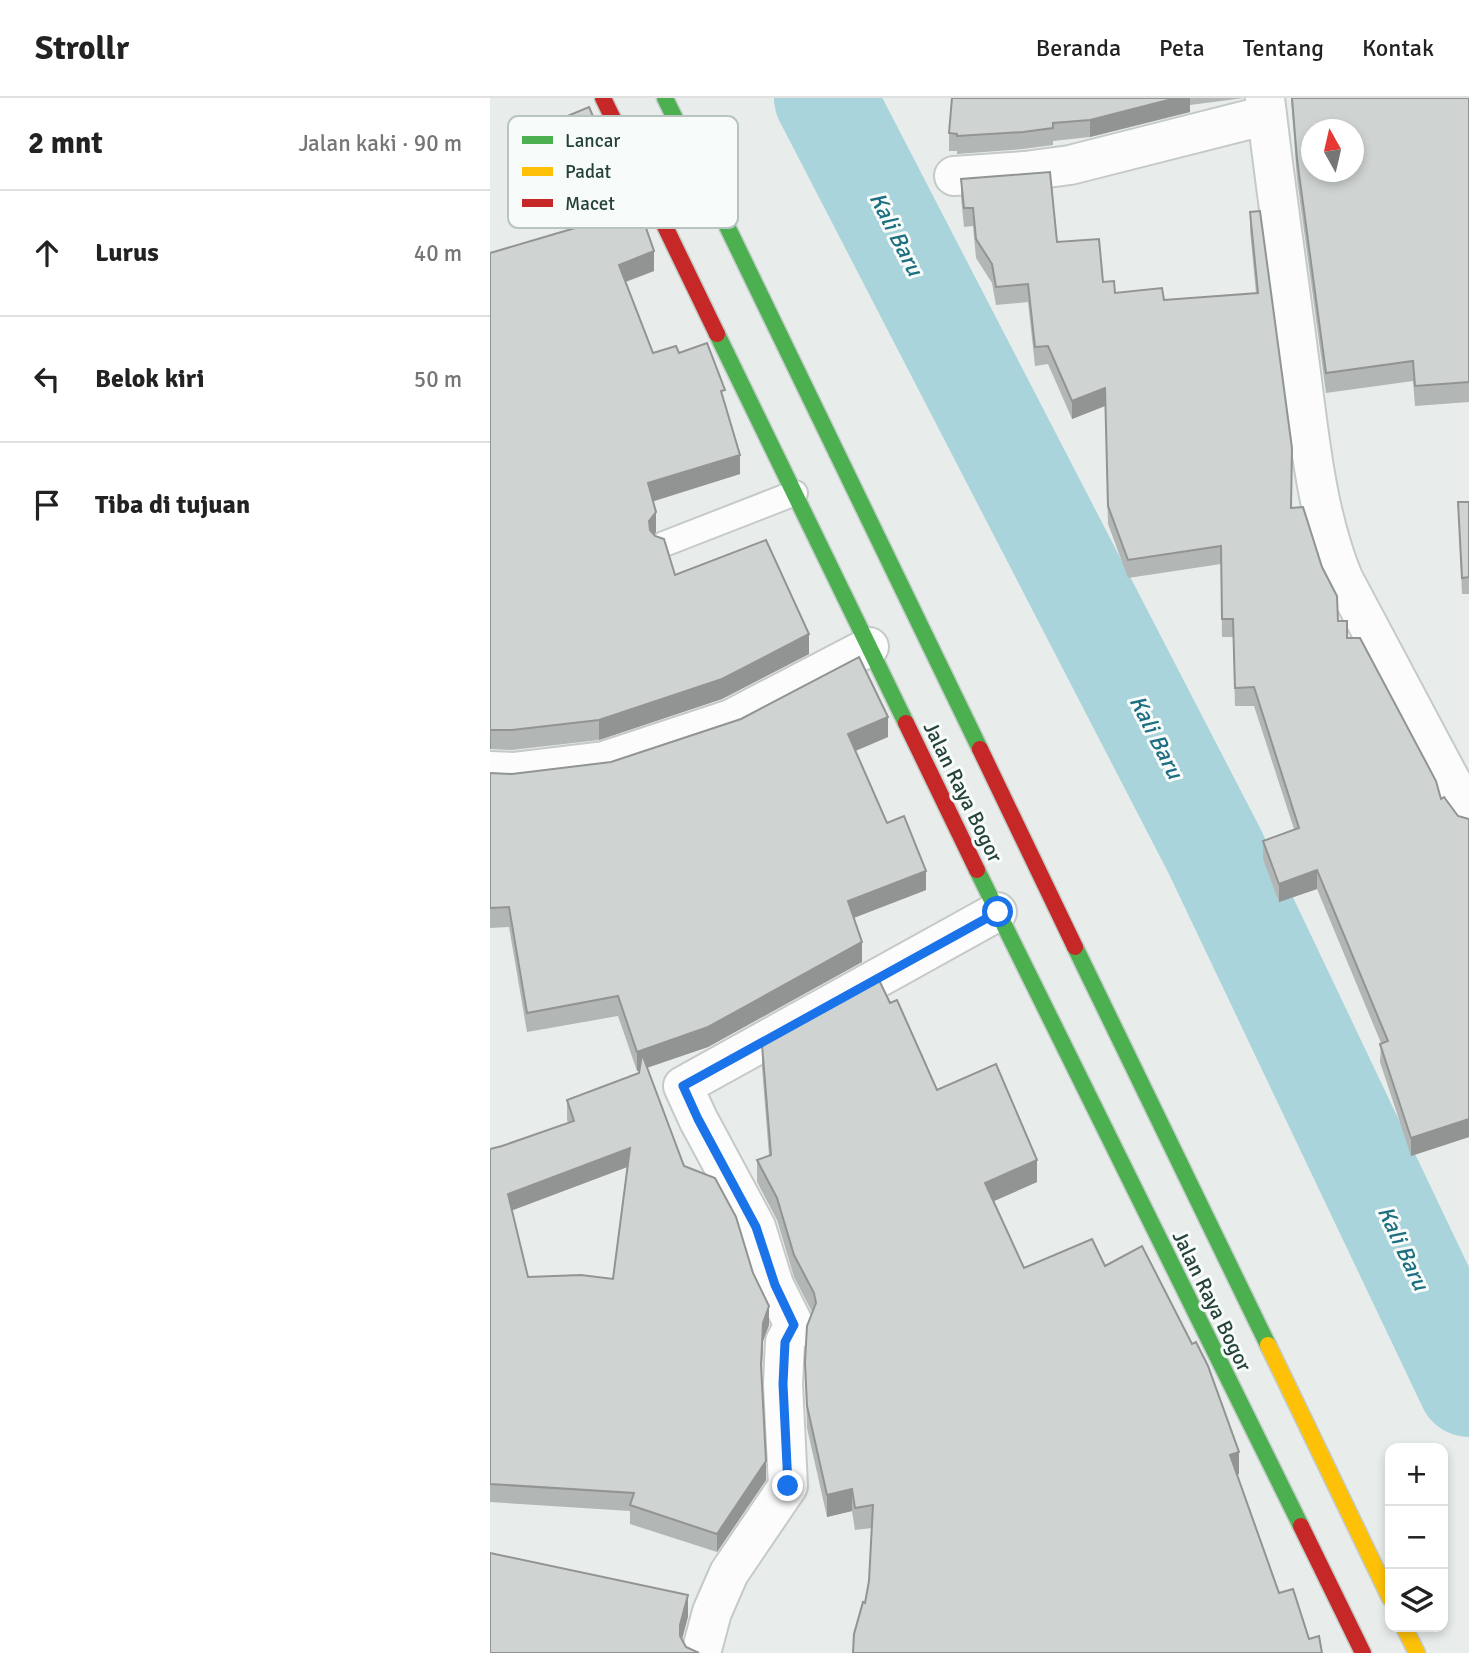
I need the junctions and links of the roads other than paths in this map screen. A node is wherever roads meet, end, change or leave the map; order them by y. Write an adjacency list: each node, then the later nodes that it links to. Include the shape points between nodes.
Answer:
1 (603, 98): 4 (highway, Jalan Raya Bogor)
2 (665, 98): 5 (highway, Jalan Raya Bogor)
3 (1266, 106): 6 (street, via 1070,165); 13 (street, via 1310,434 1333,553)
4 (612, 116)
5 (674, 116)
6 (954, 176)
7 (666, 228): 9 (highway, Jalan Raya Bogor)
8 (728, 228): 15 (highway, Jalan Raya Bogor)
9 (795, 493): 10 (lane); 11 (highway, Jalan Raya Bogor)
10 (664, 544)
11 (869, 647): 12 (street, via 731,719 604,761); 14 (highway, Jalan Raya Bogor)
12 (490, 771)
13 (1469, 815)
14 (998, 912): 17 (street, via 683,1086 756,1227 794,1325 785,1342 783,1384 788,1486 729,1573); 18 (highway, Jalan Raya Bogor)
15 (1385, 1588)
16 (1406, 1632): 19 (highway)
17 (701, 1653)
18 (1363, 1653)
19 (1417, 1653)

